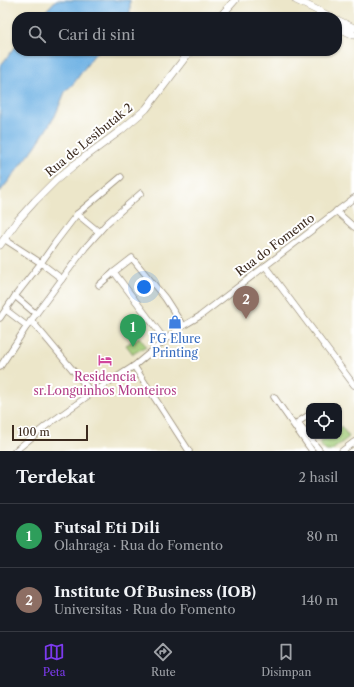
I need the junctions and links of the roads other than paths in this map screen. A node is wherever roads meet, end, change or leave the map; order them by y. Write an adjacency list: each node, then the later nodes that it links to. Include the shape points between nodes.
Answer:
1 (235, 0): 3 (main road)
2 (296, 0): 4 (main road)
3 (224, 12)
4 (316, 12)
5 (342, 22): 6 (main road)
6 (354, 28)
7 (342, 29): 8 (main road)
8 (354, 35)
9 (186, 56): 17 (main road, Rua de Lesibutak 2, via 146,109 56,180 17,221)
10 (121, 177): 14 (street)
11 (140, 193): 16 (street)
12 (354, 198): 13 (street, Rua do Fomento)
13 (336, 211): 15 (street); 19 (street, Rua do Fomento)
14 (77, 214): 16 (street); 18 (street)
15 (354, 227)
16 (99, 232): 21 (street)
17 (2, 242): 18 (street)
18 (41, 263): 21 (street); 23 (street)
19 (265, 266): 29 (street, Rua do Fomento); 33 (street)
20 (114, 272): 22 (street); 29 (street, via 131,256 165,298); 30 (street)
21 (62, 279): 25 (street)
22 (99, 285)
23 (14, 296): 24 (street); 25 (street)
24 (6, 310): 26 (street); 28 (street)
25 (36, 314): 27 (street)
26 (0, 318)
27 (31, 320): 28 (street); 34 (street)
28 (27, 326): 31 (street)
29 (183, 326): 30 (street, Rua do Fomento)
30 (165, 340): 32 (street, Rua do Fomento)
31 (1, 363)
32 (134, 366): 34 (street, Rua do Fomento); 41 (street)
33 (354, 385)
34 (92, 393): 40 (street, Rua do Fomento)
35 (274, 397): 42 (street)
36 (306, 417): 37 (street, via 298,422)
37 (306, 434)
38 (310, 439): 43 (street)
39 (354, 442): 44 (street)
40 (15, 451)
41 (188, 451)
42 (312, 451)
43 (320, 451)
44 (342, 451)

